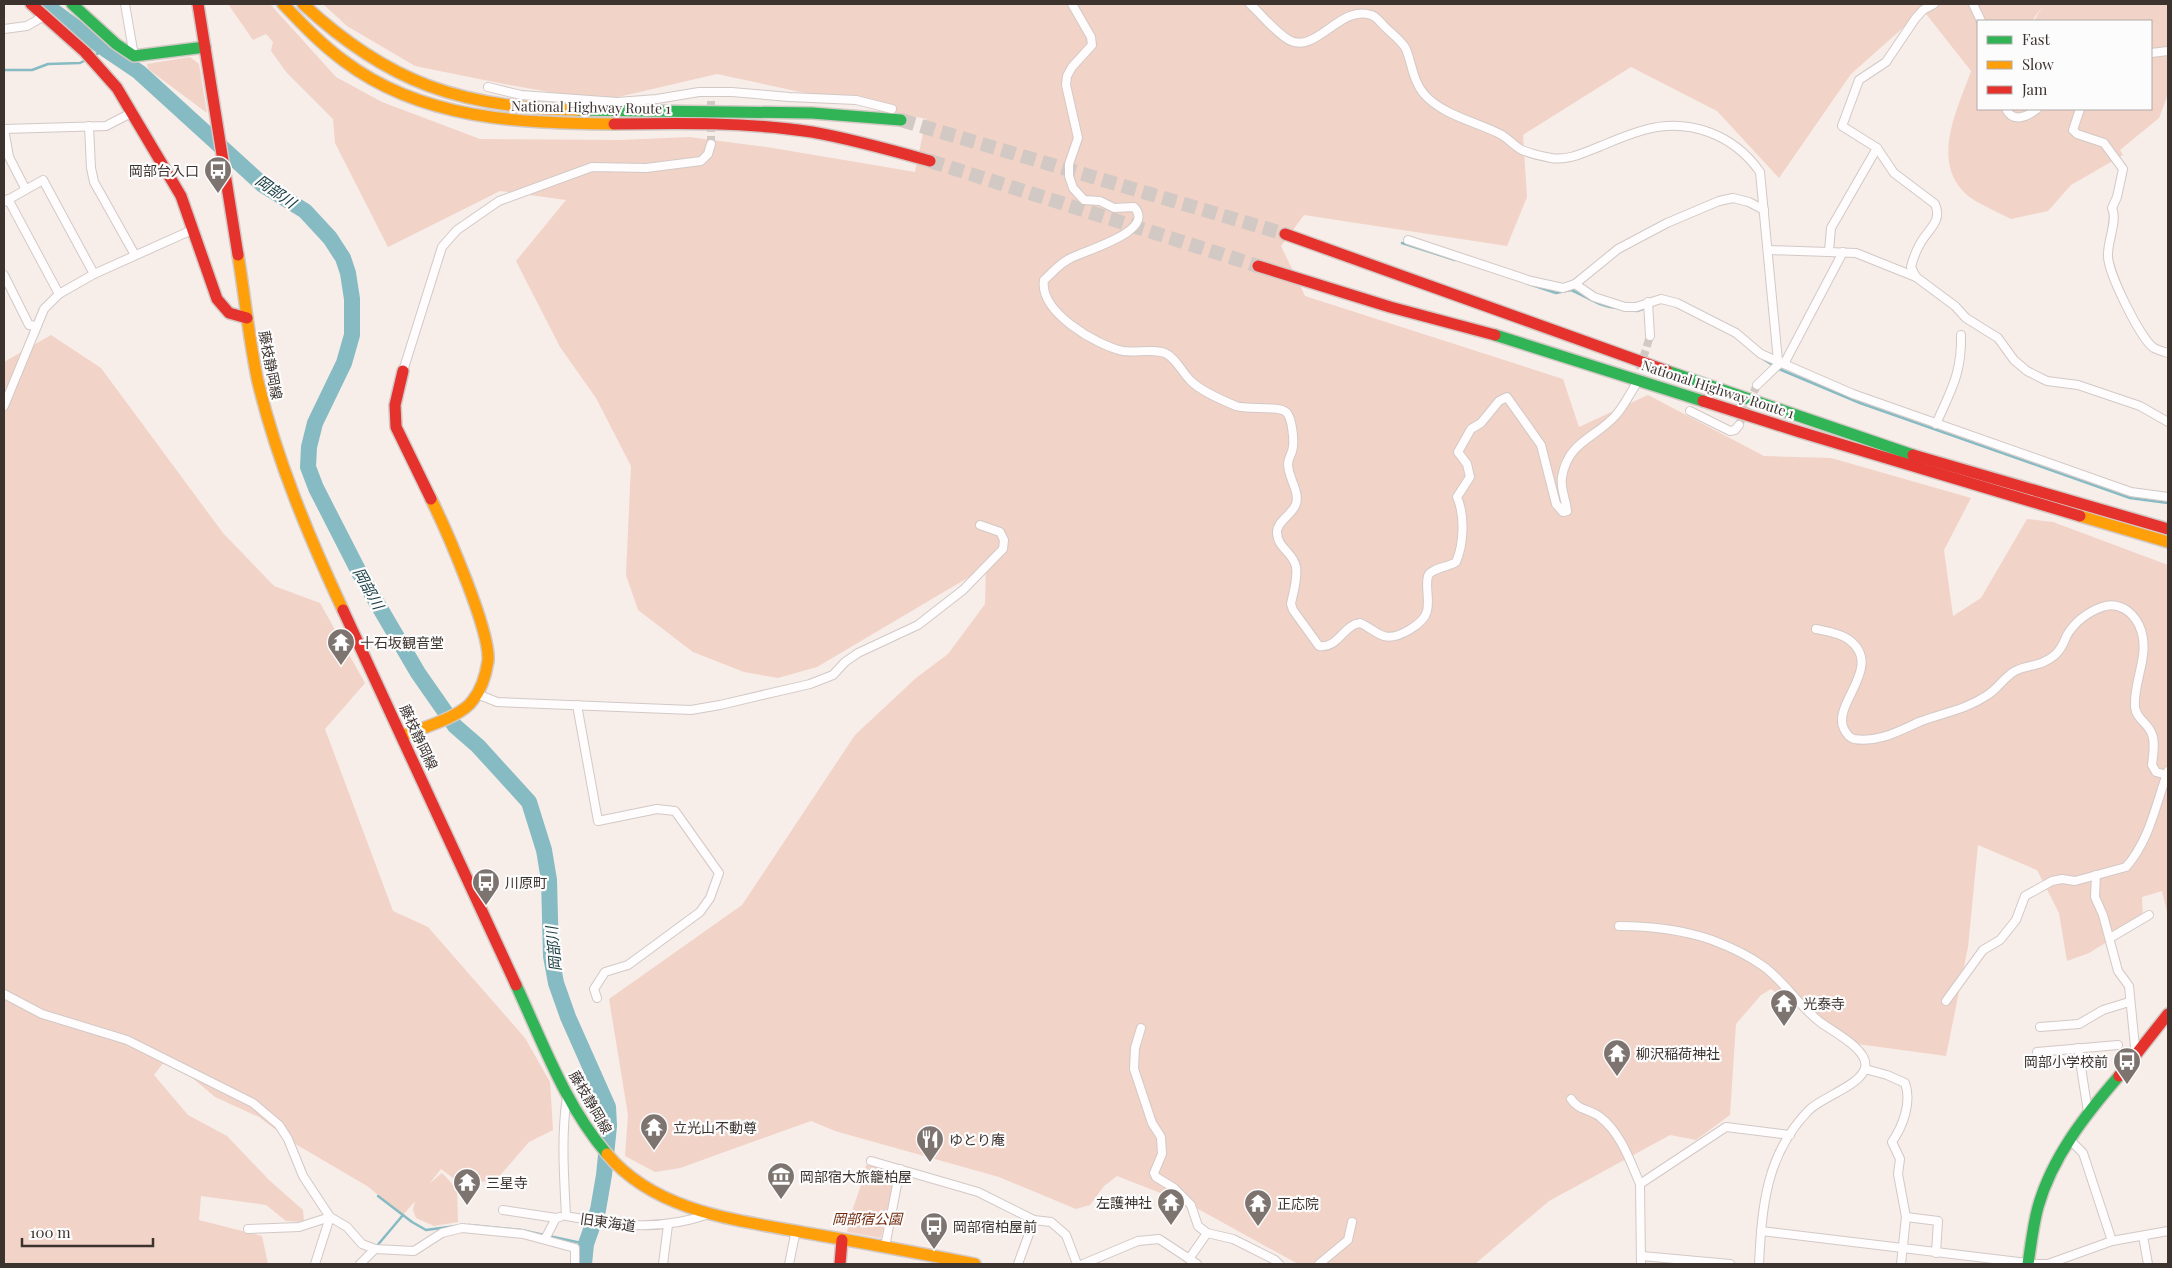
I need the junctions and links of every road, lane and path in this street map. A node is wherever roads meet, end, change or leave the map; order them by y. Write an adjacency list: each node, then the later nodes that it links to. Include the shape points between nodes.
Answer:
1 (31, 4): 11 (main road, 藤枝静岡線)
2 (72, 4): 17 (main road)
3 (125, 4): 17 (street)
4 (198, 4): 14 (main road)
5 (283, 4): 31 (main road, National Highway Route 1, via 347,64 420,101 464,114 510,122 764,127 843,138)
6 (303, 4): 26 (main road, National Highway Route 1, via 334,32 396,73 447,94 494,104 533,109 812,112)
7 (1072, 4): 56 (street, via 1088,30 1092,45 1067,76 1066,85 1078,138 1069,164 1072,188 1084,200 1114,208 1134,207 1140,217 1131,230 1070,258 1044,280 1045,296 1065,322 1113,348 1168,355 1194,384 1236,406 1283,410 1288,414 1293,446 1288,470 1297,497 1293,511 1278,526 1277,532 1283,550 1293,558 1296,566 1293,610 1319,646 1332,644 1354,624 1360,623 1388,637 1415,628 1423,620 1429,602 1428,576 1432,571 1456,562 1460,554 1462,509 1457,497 1470,477 1467,464 1458,452 1471,429 1481,423 1498,401 1507,398 1541,445 1556,504 1563,512 1567,511 1562,476 1572,452 1616,415)
8 (1250, 4): 34 (street, via 1289,40 1301,43 1312,40 1347,16 1359,13 1372,15 1405,46 1416,82 1425,95 1448,111 1503,135 1520,149 1536,154 1570,158 1644,129 1663,126 1692,127 1711,132 1731,142 1750,158 1760,172)
9 (1934, 4): 30 (street, via 1915,19 1886,62 1859,80 1842,126)
10 (1973, 4): 12 (street)
11 (44, 16): 13 (street, via 27,26); 25 (main road, 藤枝静岡線, via 85,52)
12 (1981, 20)
13 (4, 29)
14 (205, 47): 17 (main road); 49 (main road)
15 (2168, 51): 16 (street)
16 (2152, 53)
17 (134, 56)
18 (488, 87): 19 (street, via 521,95 617,102)
19 (710, 91): 20 (street); 21 (street, via 856,100)
20 (711, 101)
21 (892, 109)
22 (2007, 110): 23 (street, via 2018,118)
23 (2036, 110)
24 (2080, 110): 53 (street, via 2073,130 2104,143 2123,169 2112,208 2108,243 2108,259 2120,297 2152,348)
25 (133, 112): 27 (street, via 106,126); 35 (main road, 藤枝静岡線, via 181,196)
26 (902, 120)
27 (89, 126): 28 (street); 41 (street, via 94,182)
28 (4, 129): 32 (street, via 9,157)
29 (710, 144): 55 (street, via 708,154 701,161 646,168 592,167 499,201 457,230 442,247)
30 (1877, 148): 39 (street, via 1831,228); 45 (street, via 1894,173 1935,204 1938,211 1933,226 1916,251 1911,267)
31 (930, 161)
32 (25, 188): 33 (street); 43 (street, via 43,180)
33 (6, 200): 47 (street)
34 (1764, 210): 38 (street); 46 (street, via 1733,198 1719,200 1618,249)
35 (192, 230): 41 (street); 49 (main road, 藤枝静岡線, via 224,311 231,316)
36 (1285, 234): 65 (main road, National Highway Route 1, via 1423,280 1636,360 1890,448)
37 (1408, 240): 46 (street, via 1544,285 1563,288)
38 (1769, 250): 39 (street); 54 (street)
39 (1829, 251): 40 (street)
40 (1842, 252): 45 (street, via 1856,254); 54 (street)
41 (135, 255): 43 (street)
42 (1258, 266): 66 (main road, National Highway Route 1, via 1390,307 1526,343 1800,432)
43 (94, 274): 47 (street)
44 (4, 275): 50 (street, via 29,325)
45 (1916, 277): 60 (street, via 1966,318 1998,338 2027,372 2046,381 2078,385 2140,406)
46 (1575, 284): 48 (street, via 1594,297 1616,305 1636,307)
47 (59, 294): 50 (street, via 44,309)
48 (1648, 302): 52 (street); 54 (street, via 1661,299 1677,303 1736,333 1761,354)
49 (247, 318): 70 (main road, 藤枝静岡線, via 268,426 286,478)
50 (37, 326): 58 (street)
51 (1961, 335): 61 (street, via 1958,376)
52 (1650, 336)
53 (2168, 353)
54 (1781, 362): 57 (street); 61 (street, via 1853,394)
55 (403, 371): 68 (main road, via 395,405 396,427 443,523 486,638 488,660)
56 (1635, 386)
57 (1757, 386)
58 (4, 406)
59 (1690, 412): 62 (street, via 1730,431)
60 (2168, 422)
61 (1936, 424): 63 (street, via 2131,492)
62 (1739, 425)
63 (2168, 497)
64 (980, 525): 69 (street, via 1000,532 1004,540 1003,549 963,590 918,625 858,653 833,675 810,684 691,710)
65 (2168, 530)
66 (2168, 542)
67 (1816, 628): 71 (street, via 1848,639 1861,660 1860,673 1842,712 1841,724 1853,739 1865,739 1900,732 1973,704 2015,671 2044,663 2056,654 2074,625 2085,615 2103,606 2117,606 2134,616 2140,627 2144,662 2136,707 2139,717 2152,734 2152,765 2156,772)
68 (478, 694): 69 (street, via 496,702); 70 (main road, via 459,712)
69 (577, 705): 77 (street, via 598,822 656,809 675,811 719,873 710,898 700,912 628,965 604,972 594,988)
70 (402, 736): 88 (main road, 藤枝静岡線)
71 (2168, 773): 72 (street, via 2155,816 2132,860 2126,867)
72 (2096, 875): 75 (street, via 2095,898); 78 (street, via 2075,881 2062,879 2025,896 2016,920 2000,940 1983,950)
73 (2149, 916): 75 (street)
74 (1619, 926): 87 (street, via 1650,926 1713,940 1764,966 1805,1009 1858,1050 1864,1058)
75 (2110, 938): 79 (street, via 2118,971 2128,986)
76 (4, 994): 99 (street, via 42,1014 127,1040 253,1102 288,1139 304,1176)
77 (597, 998)
78 (1946, 1001)
79 (2130, 1002): 81 (street, via 2103,1010 2079,1024); 86 (street)
80 (2168, 1014): 86 (main road)
81 (2040, 1027)
82 (1141, 1028): 109 (street, via 1135,1048 1134,1069 1152,1123 1161,1138 1162,1154 1154,1173 1191,1205 1198,1226)
83 (2118, 1045): 84 (street)
84 (2078, 1048): 85 (street); 90 (street)
85 (2037, 1052)
86 (2136, 1057): 90 (main road)
87 (1865, 1069): 91 (street, via 1862,1076 1809,1110); 101 (street, via 1905,1083 1907,1090 1904,1123 1892,1142 1900,1159 1898,1174)
88 (567, 1096): 97 (main road, 藤枝静岡線, via 596,1142 617,1166 654,1194); 98 (street, 旧東海道, via 564,1120)
89 (1571, 1099): 95 (street, via 1577,1107 1599,1116 1610,1127 1624,1147)
90 (2088, 1112): 92 (main road)
91 (1790, 1134): 95 (street, via 1726,1127); 107 (street, via 1765,1191)
92 (2069, 1139): 113 (street, via 2083,1153); 136 (main road, via 2040,1199)
93 (871, 1161): 94 (street)
94 (900, 1170): 102 (street, via 978,1192); 114 (street)
95 (1640, 1184): 119 (street)
96 (503, 1210): 100 (street)
97 (709, 1214): 104 (street, 旧東海道); 106 (main road, 藤枝静岡線)
98 (566, 1216): 100 (street); 104 (street, 旧東海道, via 604,1224)
99 (330, 1217): 105 (street, via 299,1227); 115 (street, via 347,1227 360,1242); 121 (street)
100 (556, 1218): 111 (street)
101 (1906, 1218): 116 (street); 117 (street, via 1938,1221)
102 (1034, 1220): 128 (street); 129 (street, via 1051,1222 1062,1230)
103 (1352, 1222): 132 (street, via 1348,1240)
104 (668, 1225): 124 (street)
105 (248, 1229)
106 (796, 1230): 112 (main road, 藤枝静岡線); 125 (street)
107 (1761, 1231): 116 (street); 134 (street)
108 (2168, 1231): 110 (street)
109 (1206, 1233): 118 (street); 120 (street, via 1233,1239)
110 (2143, 1236): 113 (street); 137 (street)
111 (545, 1240): 115 (street, via 523,1234 462,1228 442,1234 414,1251); 123 (street, via 575,1248)
112 (842, 1240): 114 (main road, 藤枝静岡線); 126 (main road)
113 (2112, 1240): 136 (street, via 2048,1264)
114 (885, 1247): 127 (main road, 藤枝静岡線)
115 (375, 1249): 122 (street)
116 (1902, 1249): 117 (street); 135 (street)
117 (1936, 1253): 136 (street)
118 (1189, 1259): 130 (street, via 1166,1242 1146,1239); 131 (street)
119 (1642, 1260): 133 (street)
120 (1275, 1263)
121 (316, 1264)
122 (360, 1264)
123 (575, 1264)
124 (663, 1264)
125 (789, 1264)
126 (840, 1264)
127 (975, 1264)
128 (1018, 1264)
129 (1077, 1264)
130 (1083, 1264)
131 (1197, 1264)
132 (1319, 1264)
133 (1730, 1264)
134 (1760, 1264)
135 (1901, 1264)
136 (2028, 1264)
137 (2148, 1264)

